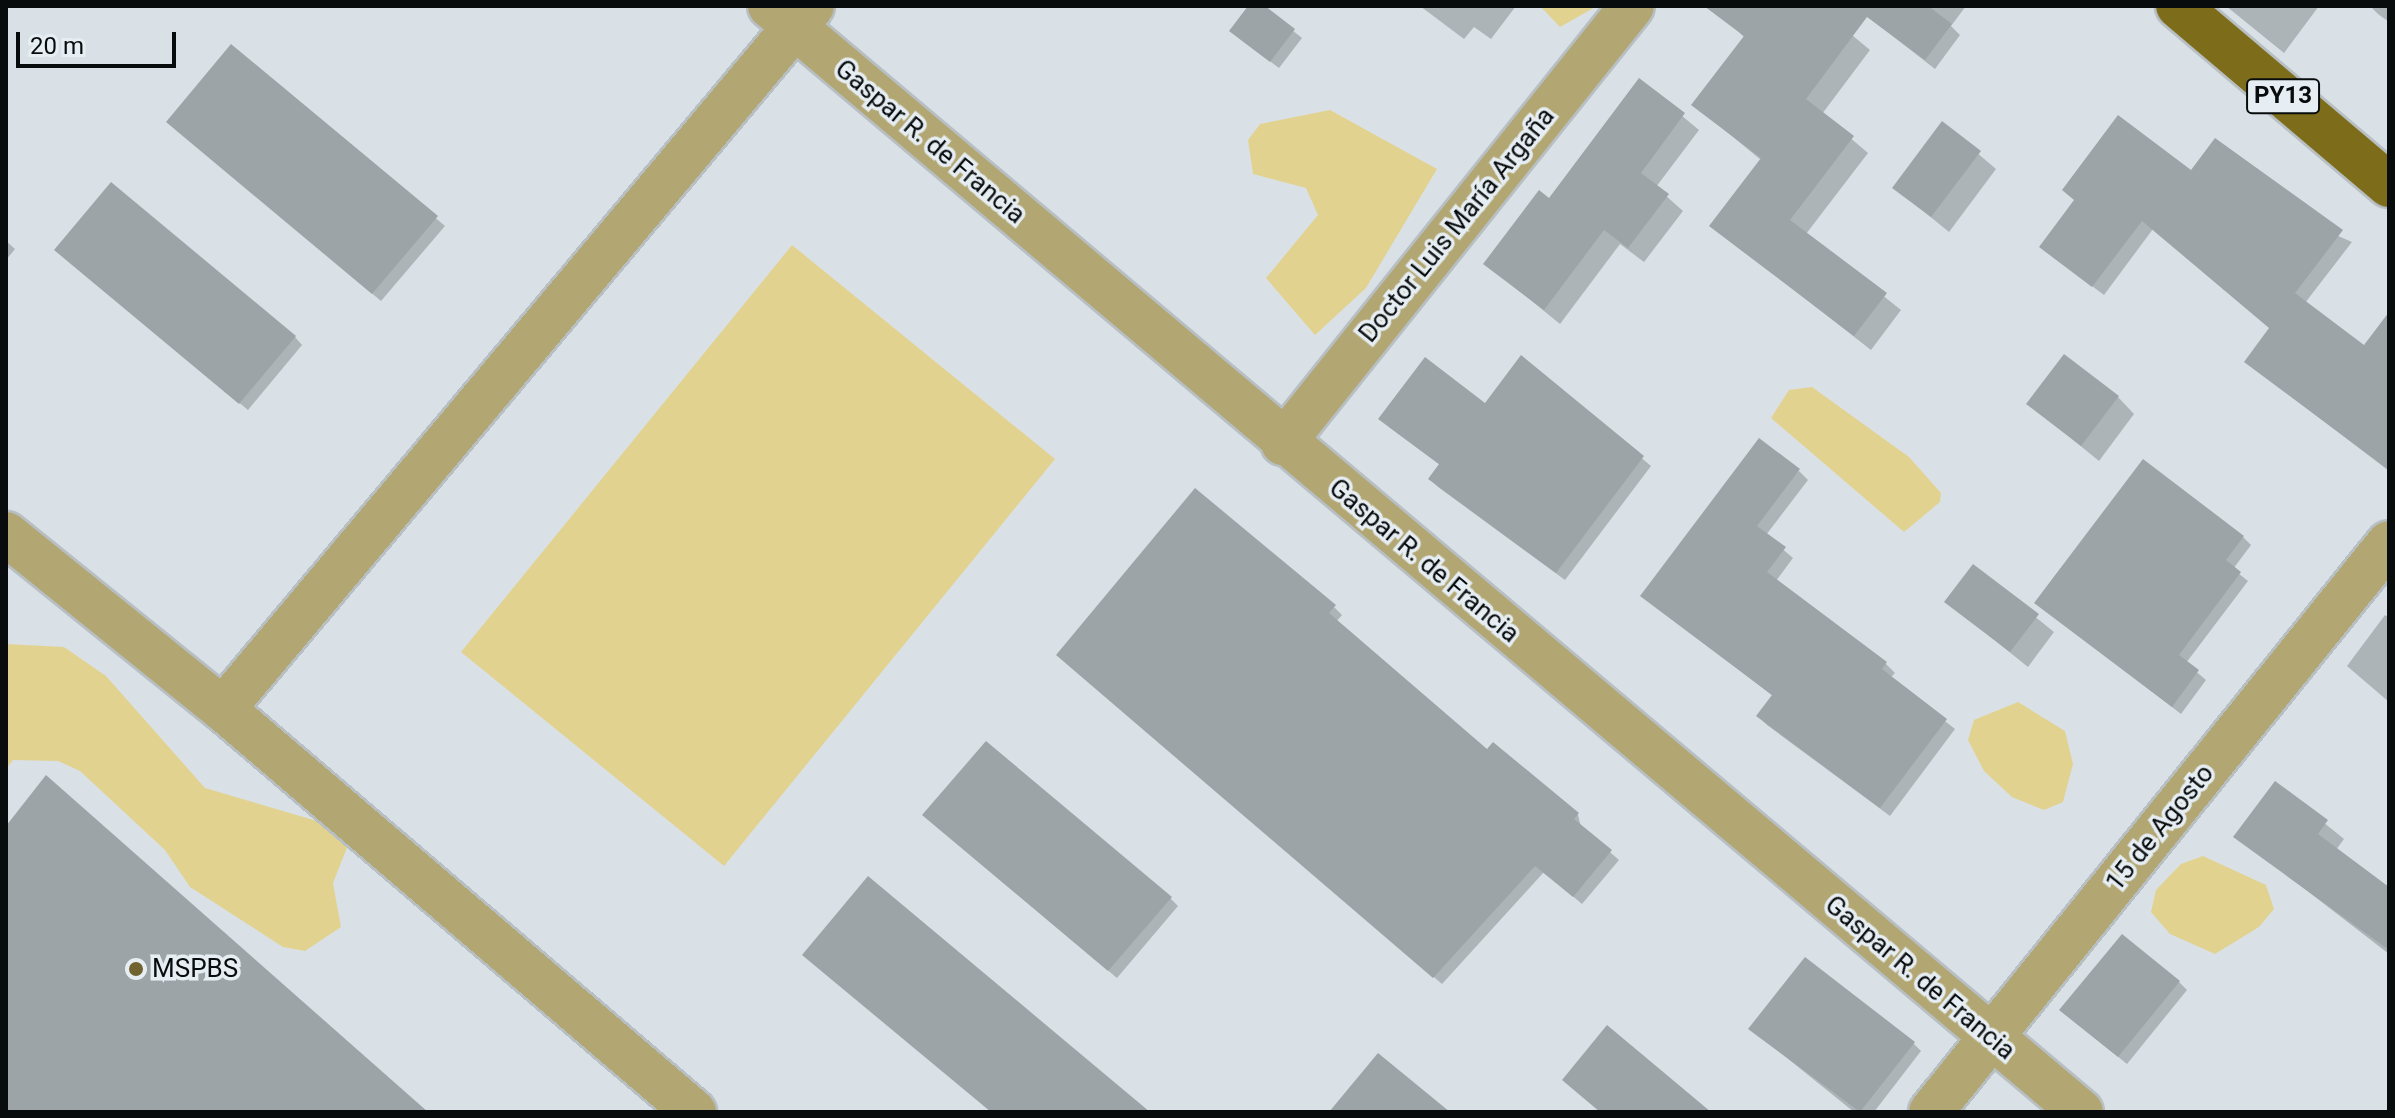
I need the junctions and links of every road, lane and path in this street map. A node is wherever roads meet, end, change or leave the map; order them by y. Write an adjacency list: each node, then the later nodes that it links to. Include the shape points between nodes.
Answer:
1 (1632, 6): 5 (street, Doctor Luis María Argaña)
2 (2178, 6): 4 (highway, PY13)
3 (792, 13): 5 (street, Gaspar R. de Francia); 8 (street)
4 (2389, 185)
5 (1283, 443): 9 (street, Gaspar R. de Francia)
6 (2389, 543): 9 (street, 15 de Agosto)
7 (12, 552): 8 (street)
8 (223, 709): 10 (street)
9 (1991, 1037): 11 (street, 15 de Agosto); 12 (street, Gaspar R. de Francia)
10 (694, 1112)
11 (1931, 1112)
12 (2081, 1112)

